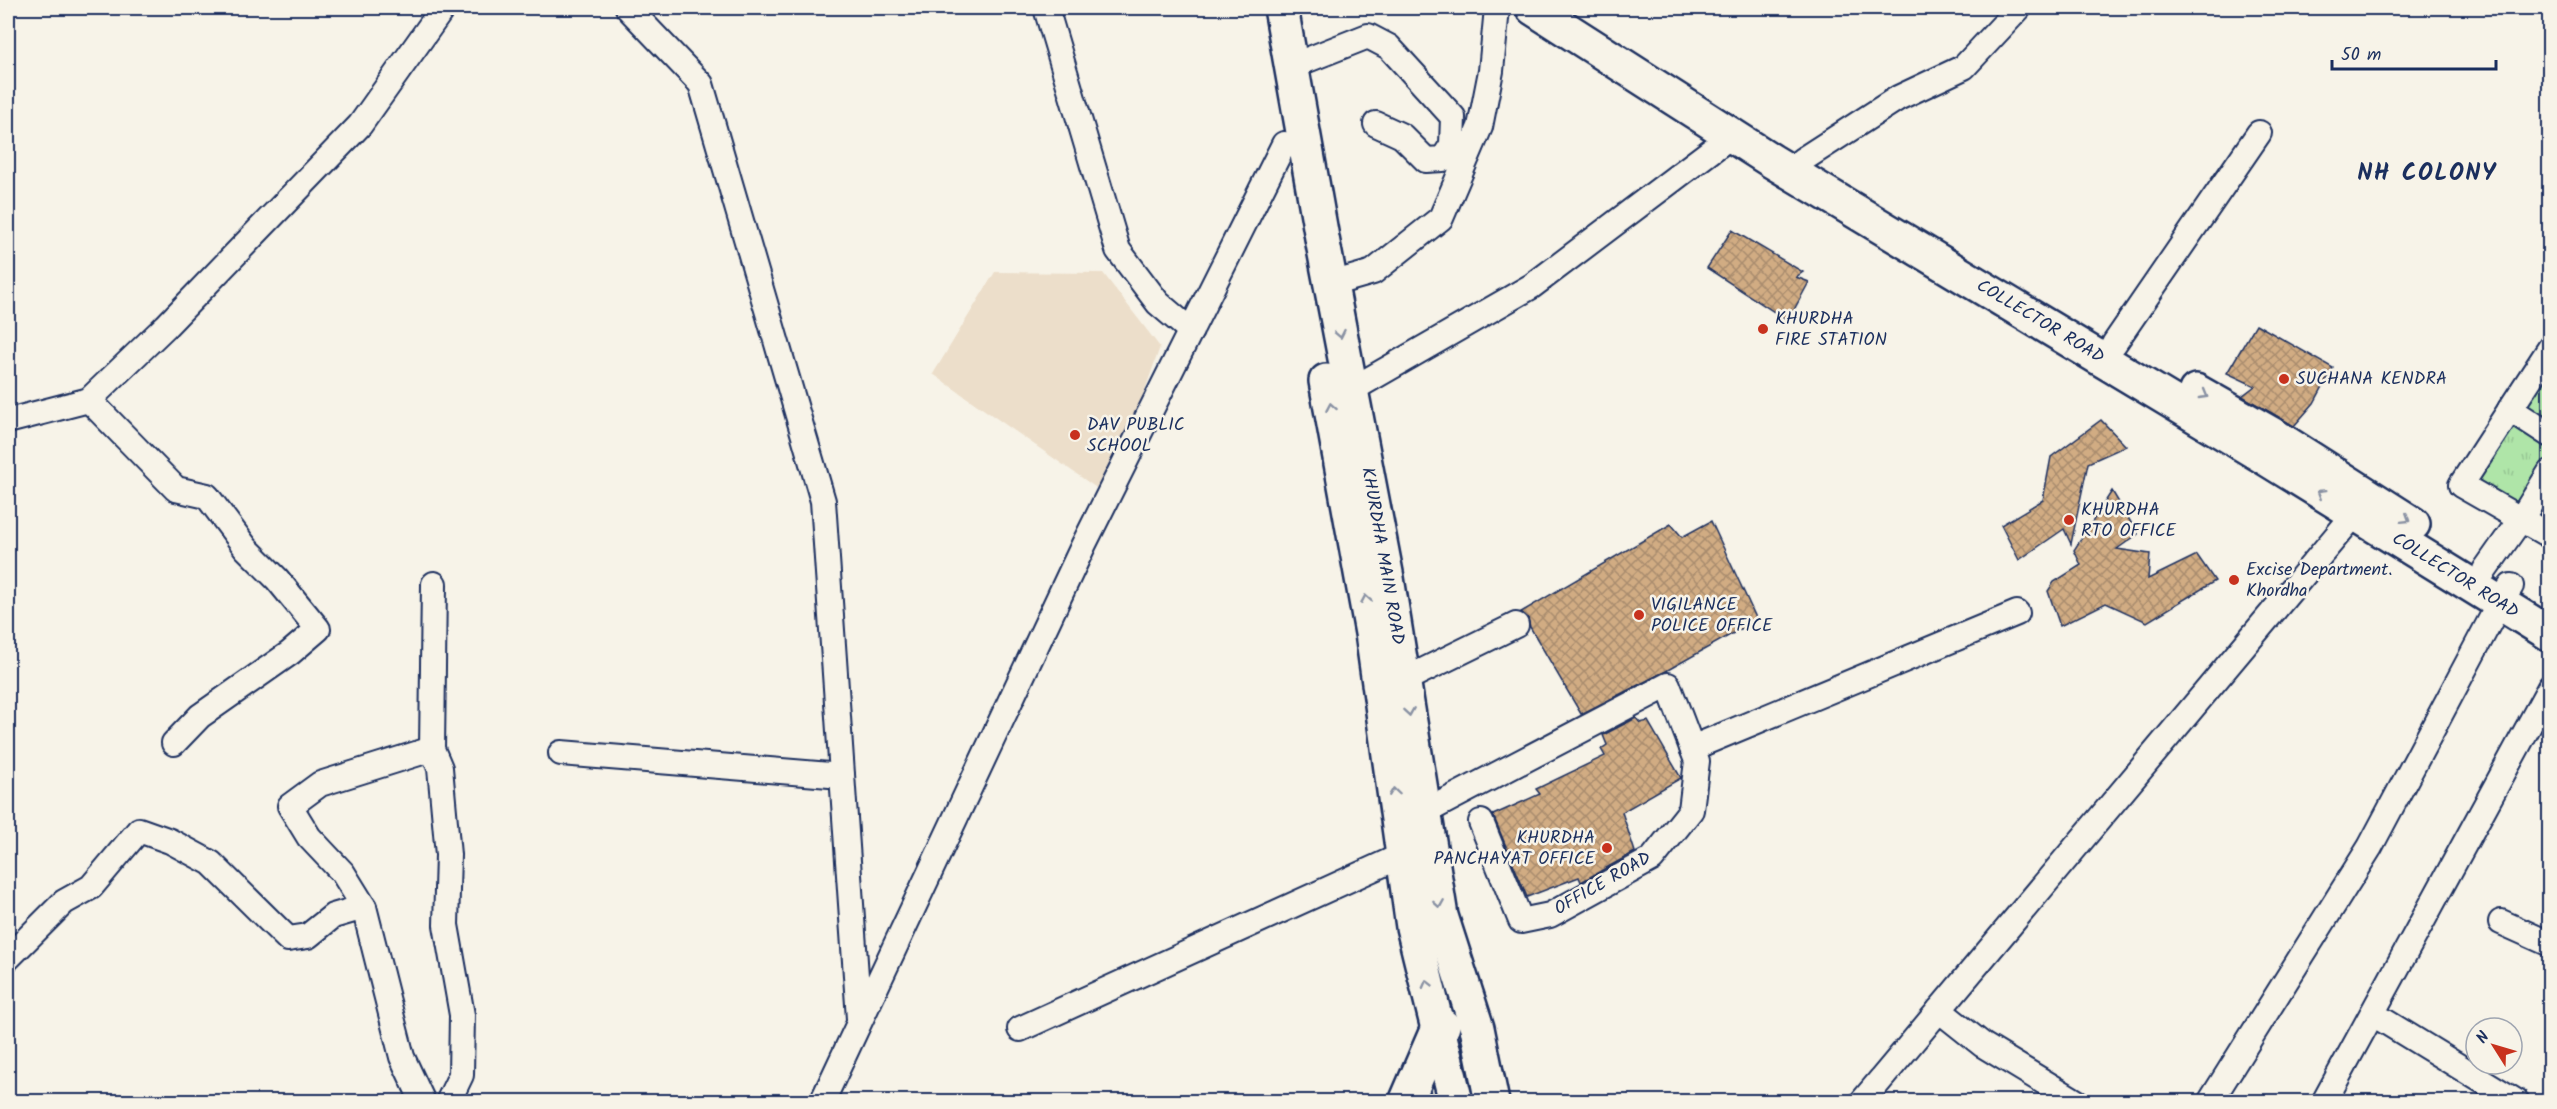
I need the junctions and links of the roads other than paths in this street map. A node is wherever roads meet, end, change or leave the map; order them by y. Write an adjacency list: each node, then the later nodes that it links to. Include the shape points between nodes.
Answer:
1 (443, 8): 22 (street, via 360,125)
2 (628, 8): 42 (street, via 701,84 823,501)
3 (1046, 8): 18 (street, via 1118,250 1158,303)
4 (1260, 8): 14 (main road, KHURDHA MAIN ROAD)
5 (1281, 8): 10 (main road, KHURDHA MAIN ROAD)
6 (1497, 8): 17 (street, via 1480,127 1442,218 1372,272)
7 (1533, 8): 13 (main road, COLLECTOR ROAD)
8 (1560, 8): 15 (main road, COLLECTOR ROAD)
9 (2019, 8): 15 (street, via 1964,67 1898,98)
10 (1292, 66): 11 (street, via 1368,36 1389,47 1453,117 1452,145 1443,159 1426,160 1402,135); 17 (main road, KHURDHA MAIN ROAD)
11 (1376, 124)
12 (2259, 134): 19 (street)
13 (1732, 135): 16 (main road, COLLECTOR ROAD); 21 (street, via 1532,286)
14 (1284, 144): 18 (street); 45 (main road, KHURDHA MAIN ROAD, one-way to 14, via 1372,633)
15 (1802, 160): 16 (main road, COLLECTOR ROAD)
16 (1859, 205): 19 (main road, COLLECTOR ROAD); 27 (main road, COLLECTOR ROAD, one-way to 16)
17 (1331, 284): 21 (main road, KHURDHA MAIN ROAD, one-way to 21)
18 (1191, 331): 53 (street, via 1084,544)
19 (2114, 345): 27 (main road, COLLECTOR ROAD, one-way to 27, via 2275,436)
20 (2550, 348): 23 (street)
21 (1351, 390): 36 (main road, KHURDHA MAIN ROAD)
22 (89, 400): 24 (street); 38 (street, via 176,489 207,496 246,548 318,629 200,716)
23 (2510, 409): 25 (street); 28 (street, via 2461,485)
24 (8, 420)
25 (2550, 435)
26 (2550, 472): 28 (street)
27 (2362, 505): 31 (main road, COLLECTOR ROAD); 50 (street)
28 (2521, 519): 29 (street); 31 (street)
29 (2550, 536)
30 (434, 584): 40 (street)
31 (2499, 587): 32 (main road, COLLECTOR ROAD); 35 (main road, COLLECTOR ROAD); 64 (street, via 2370,847)
32 (2550, 608)
33 (2018, 613): 39 (street)
34 (1516, 625): 36 (street)
35 (2550, 634)
36 (1404, 680): 43 (main road, KHURDHA MAIN ROAD, one-way to 43)
37 (2550, 687): 51 (street)
38 (174, 743)
39 (1692, 748): 43 (street, OFFICE ROAD, via 1668,685); 44 (street, OFFICE ROAD, via 1697,761 1691,810 1652,859 1550,915 1521,921)
40 (432, 749): 46 (street, via 320,784 290,806 309,837 343,873); 57 (street, via 440,768 448,855 446,925 462,1015 461,1074)
41 (561, 753): 42 (street)
42 (842, 776): 53 (street)
43 (1425, 812): 52 (main road, KHURDHA MAIN ROAD, one-way to 52, via 1441,916)
44 (1481, 822)
45 (1403, 855): 54 (main road, KHURDHA MAIN ROAD, one-way to 45, via 1413,927); 55 (street)
46 (363, 907): 49 (street, via 333,916 308,936 288,939 211,863 139,830 91,888 64,902); 56 (street, via 402,1057)
47 (2501, 922): 48 (street)
48 (2550, 944)
49 (8, 958)
50 (1939, 1010): 62 (street); 63 (street, via 1983,1045)
51 (2373, 1014): 65 (street); 66 (street)
52 (1473, 1016): 54 (main road); 61 (main road, KHURDHA MAIN ROAD)
53 (860, 1022): 58 (street)
54 (1438, 1028): 59 (main road); 60 (main road, KHURDHA MAIN ROAD)
55 (1020, 1029)
56 (423, 1101)
57 (448, 1101)
58 (822, 1101)
59 (1406, 1101)
60 (1456, 1101)
61 (1492, 1101)
62 (1862, 1101)
63 (2077, 1101)
64 (2210, 1101)
65 (2324, 1101)
66 (2517, 1101)

